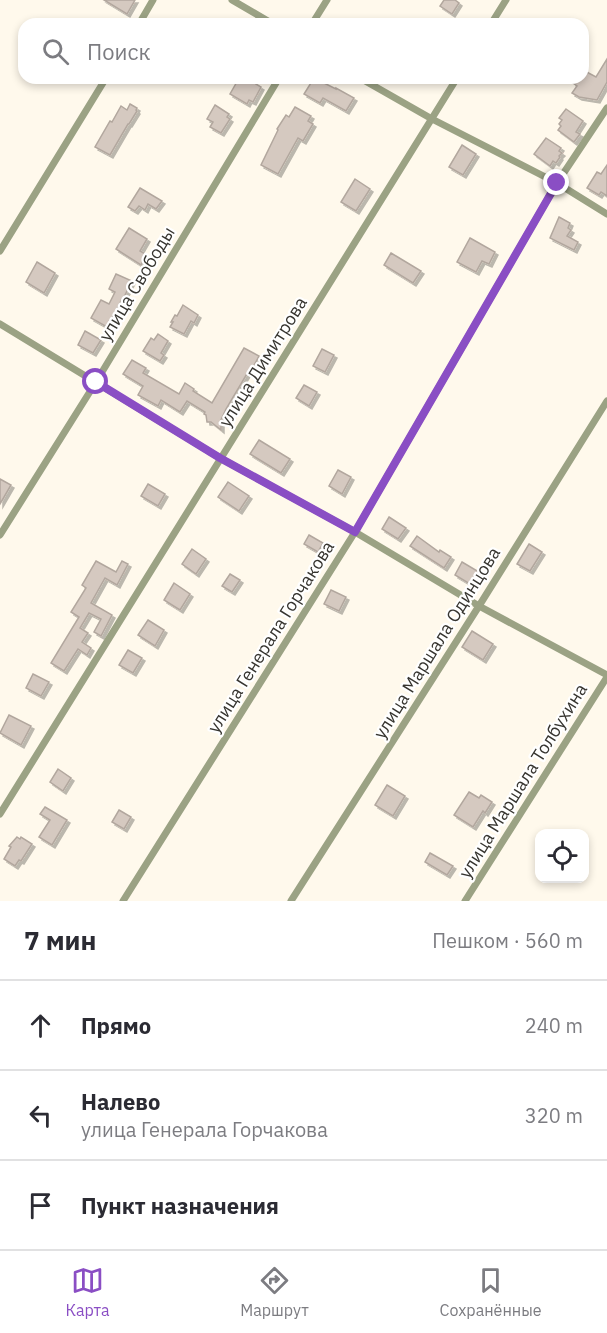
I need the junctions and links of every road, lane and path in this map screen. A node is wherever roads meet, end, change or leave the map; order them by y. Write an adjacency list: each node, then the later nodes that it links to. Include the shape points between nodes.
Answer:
1 (153, 0): 5 (street)
2 (232, 0): 6 (street)
3 (327, 0): 7 (street)
4 (506, 0): 8 (street)
5 (142, 18)
6 (263, 18)
7 (316, 18)
8 (495, 18)
9 (102, 84): 17 (street)
10 (275, 84): 19 (street, улица Свободы)
11 (370, 84): 14 (street)
12 (453, 84): 14 (street, улица Димитрова)
13 (607, 108): 15 (street, улица Генерала Горчакова)
14 (432, 120): 15 (street); 21 (street, улица Димитрова)
15 (557, 183): 16 (street); 22 (street, улица Генерала Горчакова)
16 (607, 214)
17 (0, 251)
18 (0, 324): 19 (street)
19 (96, 382): 21 (street); 23 (street, улица Свободы)
20 (607, 401): 24 (street, улица Маршала Одинцова)
21 (220, 458): 22 (street); 26 (street, улица Димитрова)
22 (355, 532): 24 (street); 27 (street, улица Генерала Горчакова)
23 (0, 536)
24 (479, 606): 25 (street); 28 (street, улица Маршала Одинцова)
25 (607, 676): 29 (street, улица Маршала Толбухина)
26 (0, 814)
27 (123, 901)
28 (291, 901)
29 (465, 901)

